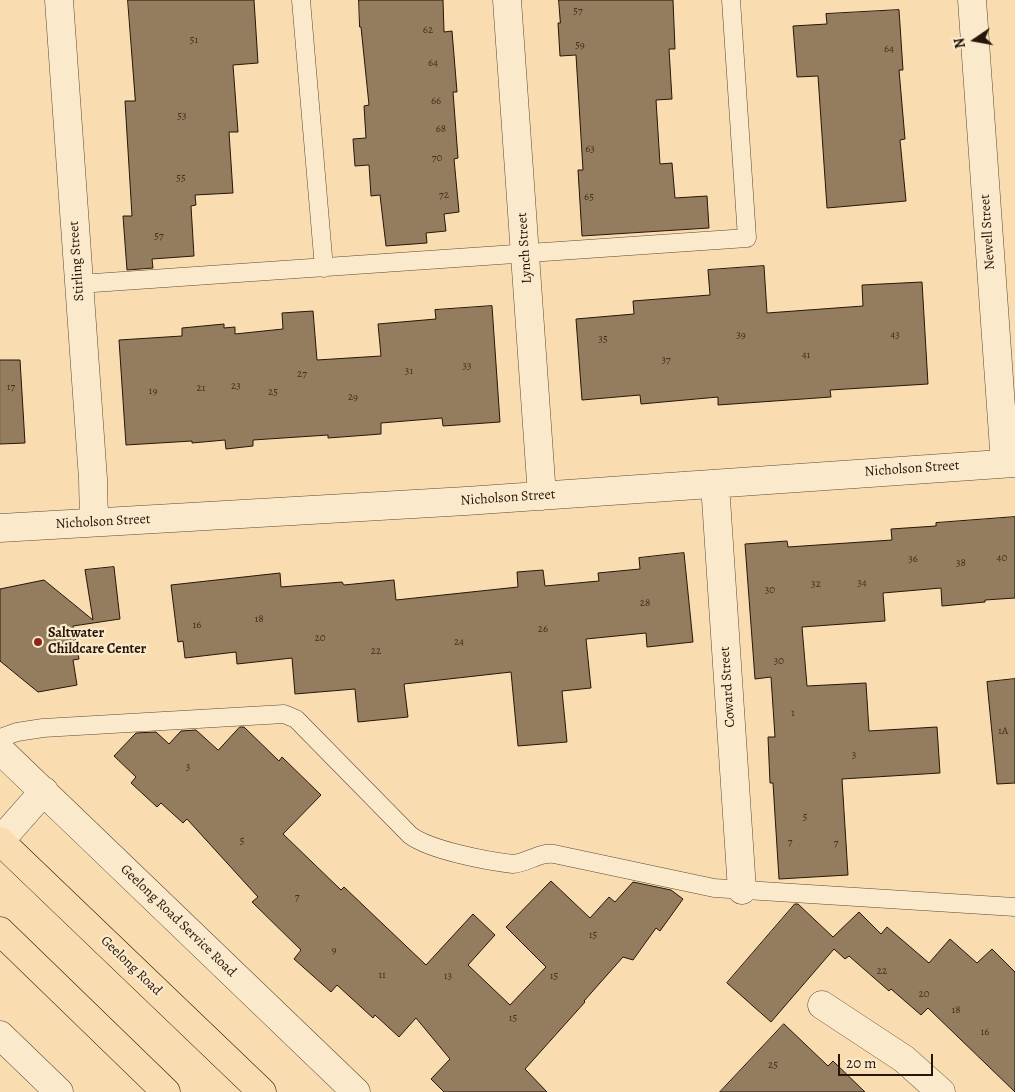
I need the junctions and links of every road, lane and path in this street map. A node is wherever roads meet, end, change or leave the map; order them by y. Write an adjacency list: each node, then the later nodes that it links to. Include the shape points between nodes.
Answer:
1 (59, 0): 8 (street, Stirling Street)
2 (301, 0): 7 (lane)
3 (507, 0): 6 (street, Lynch Street)
4 (731, 0): 6 (lane, via 748,238)
5 (972, 0): 9 (street, Newell Street)
6 (525, 253): 7 (lane); 11 (street, Lynch Street)
7 (324, 268): 8 (lane)
8 (79, 284): 12 (street, Stirling Street)
9 (1010, 463): 10 (street, Nicholson Street)
10 (715, 484): 11 (street, Nicholson Street); 18 (street, Coward Street)
11 (542, 496): 12 (street, Nicholson Street)
12 (94, 522): 13 (street, Nicholson Street)
13 (0, 528)
14 (0, 738): 18 (lane, via 43,728 284,714 296,719 420,843 513,864 542,854 554,854 714,888)
15 (0, 750): 16 (street, Geelong Road Service Road)
16 (44, 791): 17 (street); 26 (street, Geelong Road Service Road)
17 (0, 841): 25 (highway, Geelong Road)
18 (742, 890): 19 (lane)
19 (1015, 907)
20 (0, 931): 24 (highway)
21 (822, 1005): 27 (street, via 904,1059)
22 (0, 1035): 23 (street)
23 (58, 1092)
24 (166, 1092)
25 (262, 1092)
26 (356, 1092)
27 (941, 1092)

